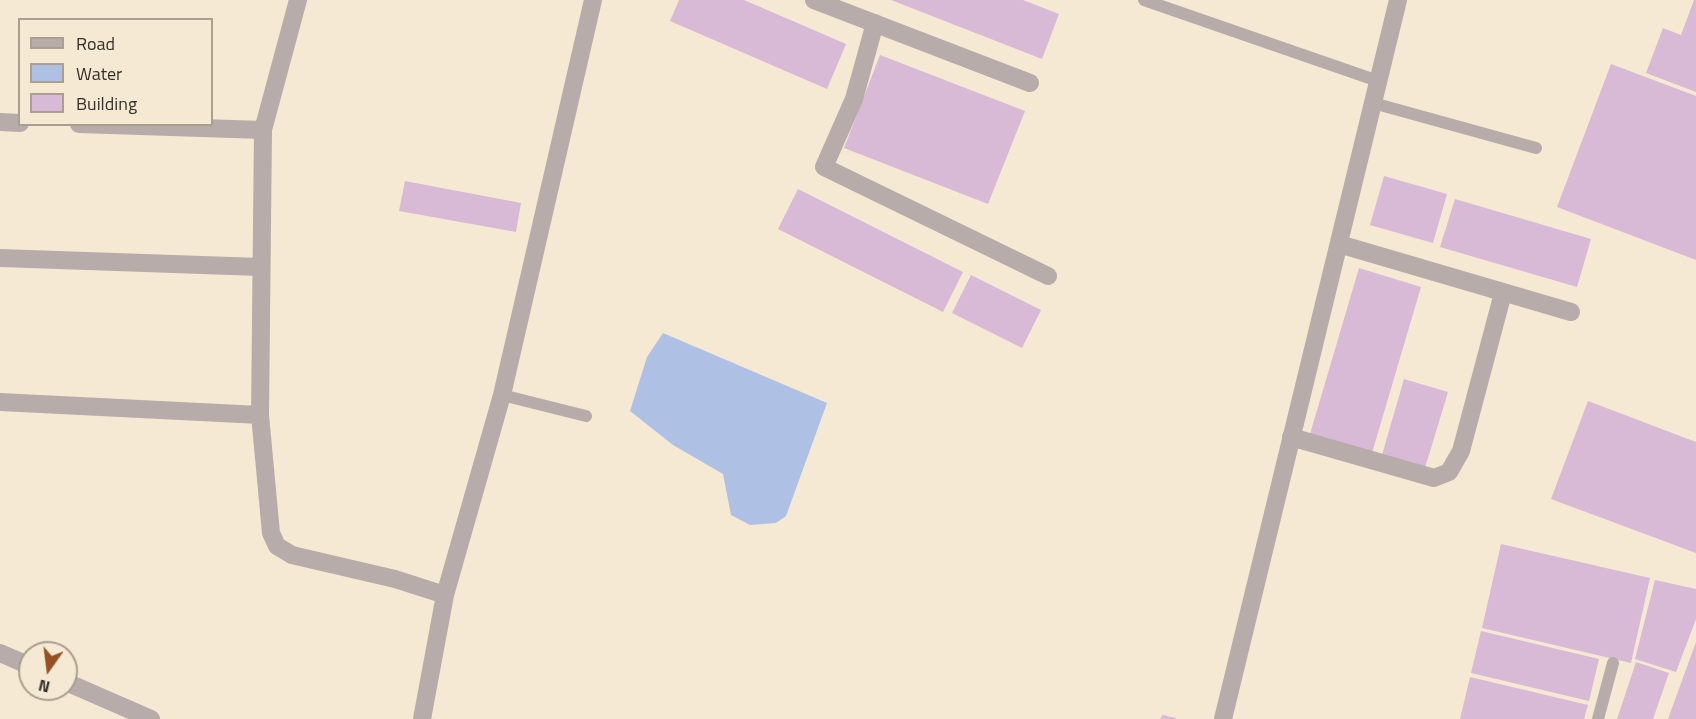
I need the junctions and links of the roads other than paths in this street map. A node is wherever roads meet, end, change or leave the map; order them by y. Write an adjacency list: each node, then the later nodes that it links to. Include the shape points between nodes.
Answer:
1 (298, 0): 13 (street)
2 (593, 0): 21 (street)
3 (814, 0): 6 (street)
4 (1144, 0): 7 (lane)
5 (1398, 0): 7 (street)
6 (875, 23): 8 (street); 18 (street, via 854,99 824,167)
7 (1378, 81): 9 (street)
8 (1030, 83)
9 (1373, 103): 14 (lane); 15 (street)
10 (0, 122): 11 (street)
11 (18, 123)
12 (140, 126): 13 (street)
13 (263, 130): 17 (street)
14 (1536, 148)
15 (1339, 244): 19 (street); 25 (street)
16 (0, 258): 17 (street)
17 (260, 267): 23 (street)
18 (1048, 276)
19 (1503, 293): 20 (street); 25 (street, via 1461,451 1449,472 1434,478)
20 (1571, 312)
21 (502, 395): 24 (lane); 26 (street)
22 (0, 402): 23 (street)
23 (260, 415): 26 (street, via 271,533 277,546 292,555 396,579)
24 (586, 416)
25 (1291, 437): 33 (street)
26 (445, 595): 32 (street)
27 (0, 653): 28 (street)
28 (18, 661)
29 (1613, 663): 34 (lane)
30 (78, 687): 31 (street)
31 (151, 719)
32 (422, 719)
33 (1223, 719)
34 (1598, 719)

